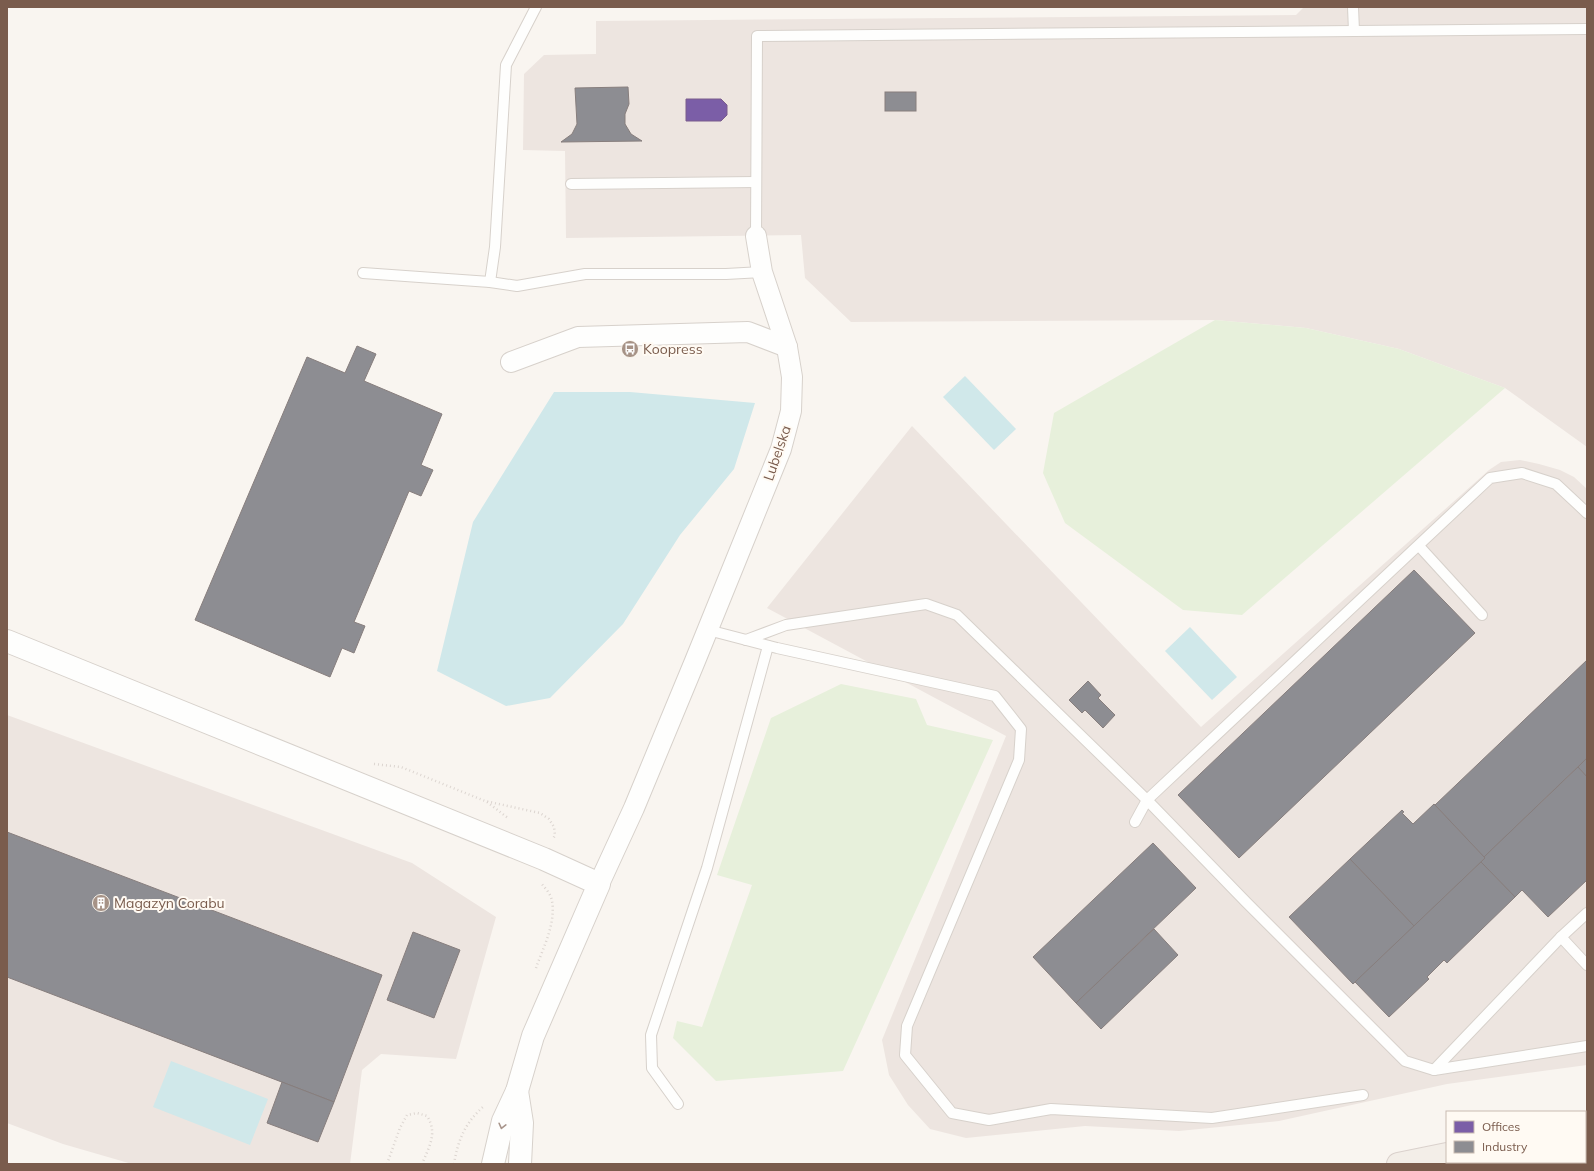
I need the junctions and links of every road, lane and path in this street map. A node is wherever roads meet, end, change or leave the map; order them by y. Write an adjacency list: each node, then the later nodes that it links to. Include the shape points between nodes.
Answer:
1 (536, 7): 10 (lane, via 506,65 495,247)
2 (1353, 7): 4 (lane)
3 (1587, 29): 4 (lane)
4 (1354, 32): 5 (lane, via 757,36)
5 (756, 182): 6 (lane); 7 (lane)
6 (571, 184)
7 (756, 236): 8 (street, Lubelska)
8 (762, 272): 10 (lane, via 585,274 517,286); 11 (street, Lubelska)
9 (363, 273): 10 (lane)
10 (490, 282)
11 (788, 347): 12 (street, via 748,332 578,337); 16 (street, Lubelska, via 792,377 791,412 781,450)
12 (511, 362)
13 (1587, 513): 14 (lane, via 1556,484 1522,473 1490,478)
14 (1419, 546): 15 (lane); 21 (lane)
15 (1482, 615)
16 (708, 630): 17 (lane); 24 (street, Lubelska, via 634,808)
17 (746, 640): 19 (lane); 21 (lane, via 786,625 926,604 957,615)
18 (7, 641): 23 (street)
19 (768, 646): 32 (lane, via 995,696 1020,729 1019,760 907,1026 905,1055 952,1113 989,1120 1051,1109 1212,1118); 34 (lane, via 707,868 651,1035 652,1068)
20 (370, 764): 23 (path, via 401,767 485,800 540,813 549,819 554,827 555,835)
21 (1147, 800): 22 (lane); 30 (lane, via 1405,1061)
22 (1135, 822)
23 (547, 852): 24 (street); 28 (path, via 536,878 552,900 552,916)
24 (599, 884): 31 (street, via 533,1036)
25 (1587, 912): 26 (lane)
26 (1562, 936): 27 (lane); 30 (lane)
27 (1587, 965)
28 (535, 970)
29 (1587, 1046): 30 (lane)
30 (1434, 1070)
31 (517, 1091): 39 (street, one-way to 39, via 503,1121); 40 (street, via 522,1123)
32 (1363, 1095)
33 (487, 1101): 38 (path, via 472,1117 463,1132)
34 (678, 1104)
35 (1446, 1154): 41 (main road)
36 (387, 1164): 37 (path, via 400,1128 408,1115 417,1113 427,1116 432,1124 433,1136)
37 (422, 1164)
38 (454, 1164)
39 (493, 1164)
40 (520, 1164)
41 (1398, 1164)

